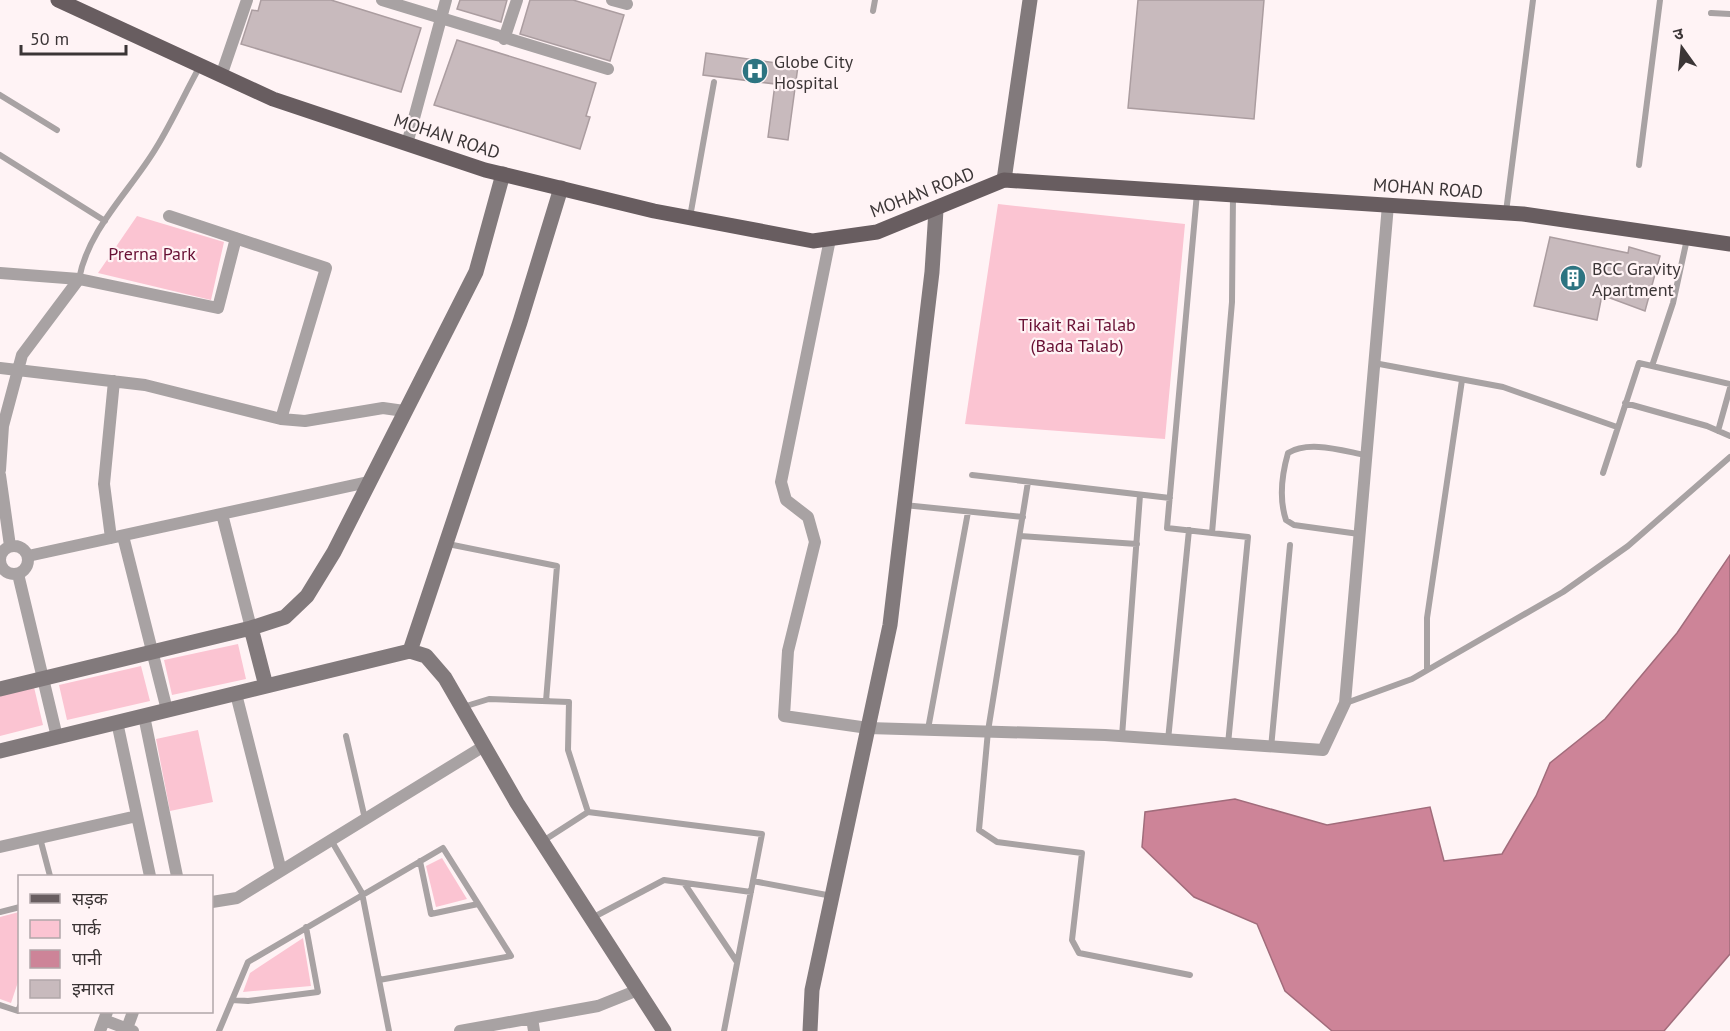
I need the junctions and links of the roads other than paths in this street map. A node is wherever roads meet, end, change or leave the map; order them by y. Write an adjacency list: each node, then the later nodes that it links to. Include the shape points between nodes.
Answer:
1 (58, 0): 17 (main road, MOHAN ROAD)
2 (247, 0): 19 (street)
3 (382, 0): 15 (street)
4 (446, 0): 15 (street)
5 (517, 0): 16 (street)
6 (612, 0): 11 (street)
7 (875, 0): 12 (lane)
8 (1030, 0): 27 (street)
9 (1533, 0): 33 (lane)
10 (1660, 0): 25 (lane)
11 (627, 4)
12 (873, 11)
13 (1711, 13): 14 (lane)
14 (1730, 14)
15 (441, 18): 16 (street); 23 (street)
16 (504, 39): 18 (street)
17 (200, 66): 19 (main road, MOHAN ROAD); 36 (lane, via 156,148)
18 (608, 69)
19 (221, 76): 23 (main road, MOHAN ROAD, via 273,99)
20 (714, 82): 35 (lane)
21 (0, 95): 22 (lane)
22 (57, 130)
23 (407, 144): 26 (main road, MOHAN ROAD)
24 (0, 155): 36 (lane)
25 (1639, 165)
26 (503, 174): 28 (main road, MOHAN ROAD); 51 (street, via 476,272)
27 (1004, 180): 29 (main road, MOHAN ROAD); 32 (main road, MOHAN ROAD)
28 (561, 188): 35 (main road, MOHAN ROAD); 75 (street)
29 (1197, 193): 30 (main road, MOHAN ROAD); 65 (lane)
30 (1233, 195): 31 (main road, MOHAN ROAD); 71 (lane, via 1232,302)
31 (1388, 205): 33 (main road, MOHAN ROAD); 43 (street)
32 (936, 210): 38 (main road, MOHAN ROAD, via 877,232); 66 (street)
33 (1506, 213): 39 (main road, MOHAN ROAD)
34 (169, 216): 37 (street)
35 (689, 218): 38 (main road, MOHAN ROAD, via 813,241)
36 (105, 221): 42 (lane, via 82,262)
37 (236, 238): 42 (street, via 218,308); 52 (street, via 327,268)
38 (830, 238): 96 (street, via 781,482 786,500 808,517 815,542 788,651 784,716)
39 (1688, 238): 40 (main road, MOHAN ROAD); 44 (lane, via 1673,303)
40 (1730, 244)
41 (0, 273): 42 (street)
42 (79, 279): 46 (street, via 22,355)
43 (1374, 363): 47 (lane); 56 (street)
44 (1652, 366): 49 (lane); 50 (lane, via 1639,363)
45 (0, 368): 46 (street)
46 (18, 370): 48 (street); 58 (street, via 3,426)
47 (1462, 380): 53 (lane, via 1503,387); 85 (lane, via 1427,618)
48 (114, 381): 52 (street); 74 (street, via 104,484)
49 (1730, 386): 54 (lane)
50 (1625, 403): 53 (lane); 54 (lane)
51 (404, 411): 52 (street, via 383,408 305,421); 62 (street)
52 (281, 419)
53 (1617, 427): 59 (lane)
54 (1718, 431): 55 (lane)
55 (1730, 436)
56 (1366, 455): 72 (street); 72 (lane, via 1308,446 1296,448 1288,453 1281,500 1286,520 1294,525)
57 (1730, 456): 85 (lane, via 1628,546 1563,592)
58 (0, 470)
59 (1604, 473)
60 (0, 475): 78 (street)
61 (972, 475): 63 (lane)
62 (368, 482): 68 (street); 82 (street, via 334,552 307,596 285,617)
63 (1028, 482): 64 (lane); 69 (lane)
64 (1140, 495): 65 (lane); 76 (lane)
65 (1170, 498): 70 (lane, via 1167,528)
66 (904, 505): 67 (lane); 96 (street, via 890,625)
67 (968, 512): 69 (lane); 97 (lane)
68 (222, 514): 74 (street); 82 (street)
69 (1023, 518): 73 (lane)
70 (1189, 530): 71 (lane); 102 (lane)
71 (1212, 533): 103 (lane, via 1248,537)
72 (1360, 534): 91 (street)
73 (1020, 536): 76 (lane); 98 (lane)
74 (117, 537): 79 (street); 83 (street)
75 (446, 543): 84 (street); 90 (lane, via 557,566)
76 (1137, 544): 100 (lane)
77 (1290, 545): 105 (lane)
78 (10, 546): 79 (street, via 21,548); 80 (street, via 2,553)
79 (28, 556): 81 (street, via 27,568)
80 (0, 564): 81 (street, via 7,573)
81 (18, 574): 86 (street)
82 (251, 628): 83 (street); 87 (street)
83 (152, 651): 86 (street); 93 (street)
84 (410, 651): 87 (street); 92 (street, via 426,656)
85 (1427, 670): 91 (lane)
86 (43, 678): 88 (street); 101 (street)
87 (266, 686): 89 (street)
88 (0, 688)
89 (236, 694): 93 (street); 115 (street)
90 (546, 702): 92 (lane, via 489,699); 107 (lane, via 569,702 568,750)
91 (1345, 703): 105 (street, via 1323,750)
92 (462, 707): 104 (street)
93 (167, 710): 94 (street)
94 (144, 716): 95 (street); 118 (street)
95 (117, 722): 101 (street); 108 (street)
96 (868, 728): 97 (street); 123 (street)
97 (927, 730): 98 (street)
98 (988, 731): 100 (street); 131 (lane, via 979,830 997,842 1082,853 1072,940 1079,953)
99 (346, 736): 109 (lane)
100 (1122, 736): 102 (street)
101 (57, 737): 106 (street)
102 (1168, 740): 103 (street)
103 (1228, 745): 105 (street)
104 (484, 746): 109 (street); 112 (street)
105 (1271, 748)
106 (0, 751)
107 (588, 812): 112 (lane); 119 (lane, via 762,834)
108 (137, 816): 110 (street); 117 (street)
109 (365, 820): 111 (street)
110 (40, 838): 113 (street); 116 (lane)
111 (331, 840): 115 (street); 122 (lane)
112 (543, 842): 128 (street)
113 (0, 847)
114 (420, 861): 122 (lane); 125 (lane, via 443,848); 125 (lane, via 431,914)
115 (281, 871): 124 (street, via 237,898)
116 (50, 875)
117 (150, 875)
118 (177, 875)
119 (753, 881): 121 (lane); 123 (lane)
120 (684, 882): 121 (lane); 128 (lane, via 664,880); 130 (lane)
121 (751, 892): 130 (lane)
122 (362, 893): 129 (lane); 132 (lane)
123 (832, 896): 147 (street, via 812,990)
124 (213, 902)
125 (478, 904): 132 (lane, via 511,956)
126 (18, 908): 127 (lane)
127 (0, 912)
128 (592, 918): 133 (street)
129 (306, 927): 134 (lane, via 248,962); 134 (lane, via 318,992)
130 (737, 962): 146 (lane)
131 (1190, 975)
132 (379, 980): 143 (lane)
133 (638, 990): 138 (street, via 598,1006); 145 (street)
134 (232, 1000): 142 (lane)
135 (0, 1005): 136 (lane)
136 (18, 1011)
137 (133, 1013): 140 (street)
138 (532, 1018): 141 (street); 144 (street)
139 (104, 1021): 140 (street)
140 (129, 1030)
141 (467, 1030)
142 (219, 1031)
143 (389, 1031)
144 (534, 1031)
145 (664, 1031)
146 (724, 1031)
147 (810, 1031)

